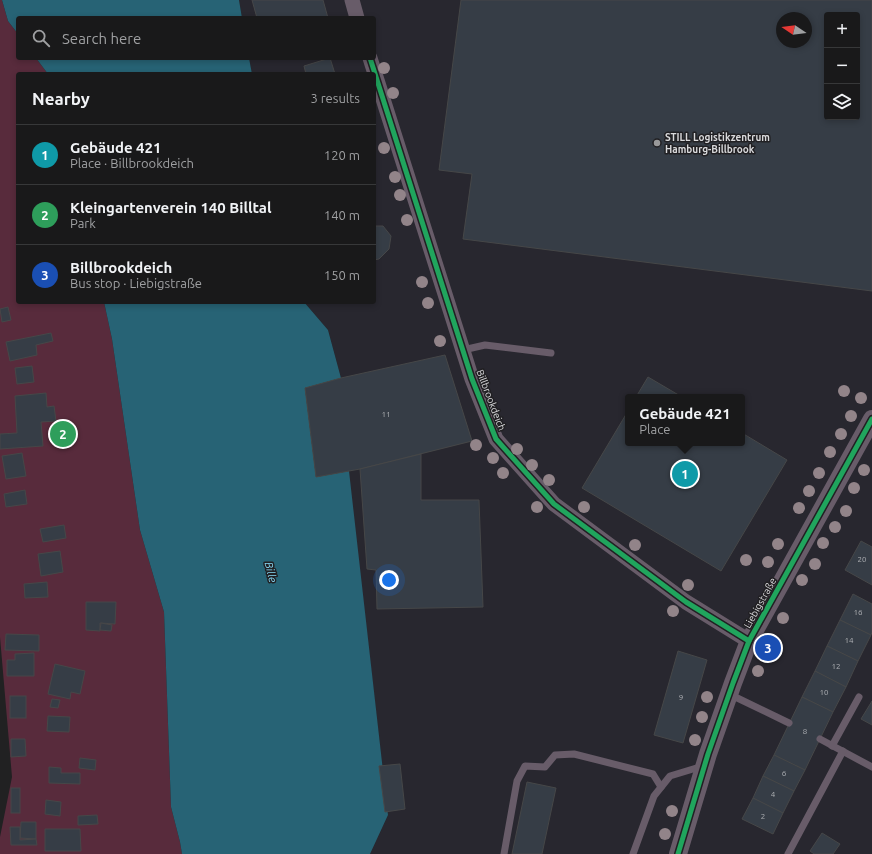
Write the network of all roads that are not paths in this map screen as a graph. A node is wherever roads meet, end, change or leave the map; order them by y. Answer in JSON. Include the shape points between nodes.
{"nodes":[{"id":1,"x":352,"y":0,"type":"edge"},
{"id":2,"x":356,"y":16,"type":"edge"},
{"id":3,"x":371,"y":60,"type":"edge"},
{"id":4,"x":374,"y":72,"type":"edge"},
{"id":5,"x":376,"y":77,"type":"edge"},
{"id":6,"x":463,"y":350,"type":"junction"},
{"id":7,"x":551,"y":353,"type":"dead end"},
{"id":8,"x":872,"y":419,"type":"edge"},
{"id":9,"x":749,"y":641,"type":"junction"},
{"id":10,"x":729,"y":694,"type":"junction"},
{"id":11,"x":859,"y":697,"type":"dead end"},
{"id":12,"x":789,"y":723,"type":"dead end"},
{"id":13,"x":820,"y":739,"type":"dead end"},
{"id":14,"x":832,"y":746,"type":"junction"},
{"id":15,"x":843,"y":751,"type":"junction"},
{"id":16,"x":705,"y":765,"type":"junction"},
{"id":17,"x":872,"y":767,"type":"edge"},
{"id":18,"x":661,"y":787,"type":"junction"},
{"id":19,"x":504,"y":854,"type":"edge"},
{"id":20,"x":633,"y":854,"type":"edge"},
{"id":21,"x":678,"y":854,"type":"edge"},
{"id":22,"x":788,"y":854,"type":"edge"}],
"edges":[{"from":1,"to":2,"type":"street"},
{"from":3,"to":4,"type":"street","name":"Billbrookdeich"},
{"from":5,"to":6,"type":"street","name":"Billbrookdeich"},
{"from":6,"to":7,"type":"lane","via":[[485,345]]},
{"from":6,"to":9,"type":"street","name":"Billbrookdeich","via":[[496,439],[554,504],[686,602]]},
{"from":8,"to":9,"type":"street","name":"Liebigstraße"},
{"from":9,"to":10,"type":"street","name":"Liebigstraße"},
{"from":10,"to":12,"type":"lane"},
{"from":10,"to":16,"type":"street","name":"Liebigstraße"},
{"from":11,"to":14,"type":"lane"},
{"from":13,"to":14,"type":"lane"},
{"from":14,"to":15,"type":"lane"},
{"from":15,"to":17,"type":"lane"},
{"from":15,"to":22,"type":"lane"},
{"from":16,"to":18,"type":"lane","via":[[670,776]]},
{"from":16,"to":21,"type":"street","name":"Liebigstraße"},
{"from":18,"to":19,"type":"lane","via":[[653,774],[574,754],[555,756],[545,767],[524,766],[517,781]]},
{"from":18,"to":20,"type":"lane","via":[[654,796]]}]}
